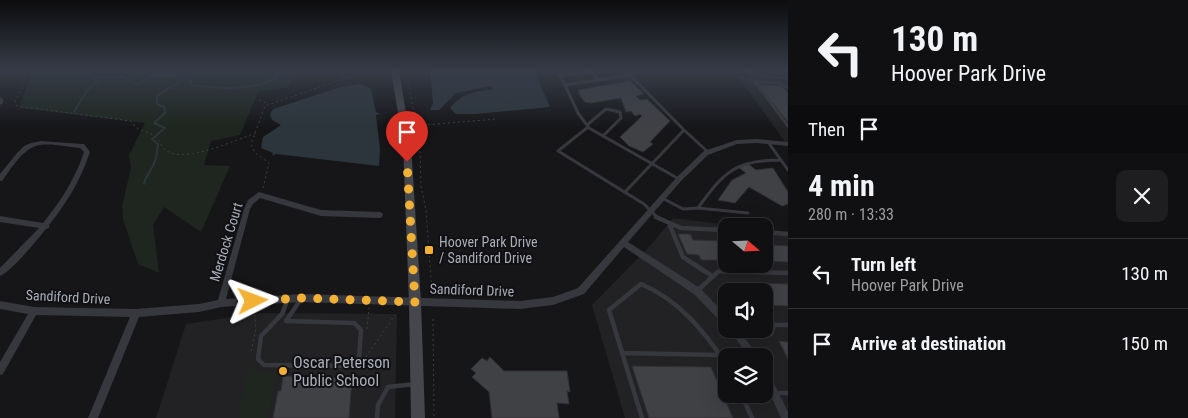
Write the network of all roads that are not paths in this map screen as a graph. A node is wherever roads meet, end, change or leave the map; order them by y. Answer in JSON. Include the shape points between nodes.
{"nodes":[{"id":1,"x":398,"y":90,"type":"edge"},
{"id":2,"x":567,"y":90,"type":"edge"},
{"id":3,"x":644,"y":90,"type":"edge"},
{"id":4,"x":761,"y":90,"type":"edge"},
{"id":5,"x":787,"y":125,"type":"edge"},
{"id":6,"x":587,"y":126,"type":"junction"},
{"id":7,"x":684,"y":130,"type":"junction"},
{"id":8,"x":603,"y":136,"type":"junction"},
{"id":9,"x":768,"y":142,"type":"junction"},
{"id":10,"x":788,"y":144,"type":"edge"},
{"id":11,"x":708,"y":152,"type":"junction"},
{"id":12,"x":781,"y":160,"type":"junction"},
{"id":13,"x":652,"y":165,"type":"junction"},
{"id":14,"x":788,"y":170,"type":"edge"},
{"id":15,"x":0,"y":179,"type":"edge"},
{"id":16,"x":679,"y":179,"type":"junction"},
{"id":17,"x":625,"y":192,"type":"junction"},
{"id":18,"x":662,"y":198,"type":"junction"},
{"id":19,"x":698,"y":208,"type":"junction"},
{"id":20,"x":650,"y":213,"type":"junction"},
{"id":21,"x":748,"y":213,"type":"dead end"},
{"id":22,"x":380,"y":215,"type":"dead end"},
{"id":23,"x":0,"y":219,"type":"edge"},
{"id":24,"x":46,"y":226,"type":"junction"},
{"id":25,"x":670,"y":226,"type":"junction"},
{"id":26,"x":718,"y":229,"type":"edge"},
{"id":27,"x":773,"y":233,"type":"edge"},
{"id":28,"x":788,"y":234,"type":"edge"},
{"id":29,"x":623,"y":242,"type":"junction"},
{"id":30,"x":0,"y":273,"type":"edge"},
{"id":31,"x":788,"y":273,"type":"edge"},
{"id":32,"x":712,"y":276,"type":"junction"},
{"id":33,"x":696,"y":291,"type":"junction"},
{"id":34,"x":301,"y":298,"type":"junction"},
{"id":35,"x":288,"y":299,"type":"junction"},
{"id":36,"x":415,"y":302,"type":"junction"},
{"id":37,"x":221,"y":303,"type":"junction"},
{"id":38,"x":0,"y":305,"type":"edge"},
{"id":39,"x":34,"y":311,"type":"junction"},
{"id":40,"x":718,"y":312,"type":"edge"},
{"id":41,"x":136,"y":313,"type":"junction"},
{"id":42,"x":774,"y":325,"type":"joint"},
{"id":43,"x":788,"y":326,"type":"edge"},
{"id":44,"x":773,"y":328,"type":"edge"},
{"id":45,"x":622,"y":353,"type":"junction"},
{"id":46,"x":718,"y":353,"type":"edge"},
{"id":47,"x":718,"y":355,"type":"edge"},
{"id":48,"x":0,"y":371,"type":"edge"},
{"id":49,"x":417,"y":384,"type":"junction"},
{"id":50,"x":774,"y":393,"type":"joint"},
{"id":51,"x":788,"y":393,"type":"edge"},
{"id":52,"x":745,"y":403,"type":"edge"},
{"id":53,"x":93,"y":418,"type":"edge"},
{"id":54,"x":377,"y":418,"type":"edge"},
{"id":55,"x":418,"y":418,"type":"edge"},
{"id":56,"x":642,"y":418,"type":"edge"},
{"id":57,"x":752,"y":418,"type":"edge"},
{"id":58,"x":786,"y":418,"type":"edge"}],
"edges":[{"from":1,"to":36,"type":"street","via":[[407,144]]},
{"from":2,"to":6,"type":"lane"},
{"from":3,"to":7,"type":"lane"},
{"from":4,"to":5,"type":"lane"},
{"from":6,"to":8,"type":"lane"},
{"from":6,"to":8,"type":"lane","via":[[605,109],[616,109],[621,118]]},
{"from":6,"to":17,"type":"lane","via":[[558,150]]},
{"from":7,"to":11,"type":"lane"},
{"from":7,"to":13,"type":"lane"},
{"from":8,"to":13,"type":"lane"},
{"from":9,"to":10,"type":"street","name":"Sandiford Drive"},
{"from":9,"to":11,"type":"street","name":"Sandiford Drive","via":[[737,142]]},
{"from":9,"to":12,"type":"lane"},
{"from":11,"to":16,"type":"street","name":"Sandiford Drive"},
{"from":12,"to":14,"type":"lane"},
{"from":12,"to":19,"type":"lane","via":[[758,159],[740,163],[719,179]]},
{"from":13,"to":16,"type":"lane"},
{"from":13,"to":17,"type":"lane"},
{"from":15,"to":24,"type":"street","via":[[23,148],[35,142],[86,148],[86,160],[78,176]]},
{"from":16,"to":18,"type":"street","name":"Sandiford Drive"},
{"from":17,"to":20,"type":"lane","via":[[644,204]]},
{"from":18,"to":19,"type":"lane","via":[[683,209]]},
{"from":18,"to":20,"type":"street","name":"Sandiford Drive"},
{"from":19,"to":21,"type":"lane"},
{"from":20,"to":25,"type":"lane"},
{"from":20,"to":29,"type":"street","name":"Sandiford Drive"},
{"from":22,"to":37,"type":"street","name":"Merdock Court","via":[[321,213],[259,195],[247,209]]},
{"from":23,"to":24,"type":"street"},
{"from":24,"to":30,"type":"street"},
{"from":25,"to":26,"type":"lane"},
{"from":25,"to":32,"type":"lane","via":[[683,257]]},
{"from":27,"to":28,"type":"lane"},
{"from":29,"to":33,"type":"street"},
{"from":29,"to":36,"type":"street","name":"Sandiford Drive","via":[[581,291],[553,302],[520,305]]},
{"from":31,"to":32,"type":"lane","via":[[730,270],[719,271]]},
{"from":32,"to":33,"type":"lane"},
{"from":33,"to":40,"type":"street"},
{"from":34,"to":35,"type":"street","name":"Sandiford Drive"},
{"from":34,"to":35,"type":"lane","via":[[286,322],[354,323],[361,330],[359,358],[352,366],[264,365],[258,359],[261,336],[282,314]]},
{"from":34,"to":36,"type":"street","name":"Sandiford Drive"},
{"from":35,"to":37,"type":"street","name":"Sandiford Drive"},
{"from":36,"to":49,"type":"street"},
{"from":37,"to":41,"type":"street","name":"Sandiford Drive"},
{"from":38,"to":39,"type":"street","name":"Sandiford Drive"},
{"from":39,"to":41,"type":"street","name":"Sandiford Drive"},
{"from":39,"to":48,"type":"street"},
{"from":41,"to":53,"type":"street"},
{"from":42,"to":43,"type":"lane"},
{"from":42,"to":44,"type":"lane"},
{"from":45,"to":46,"type":"lane","via":[[609,310],[642,284],[653,288],[690,318]]},
{"from":45,"to":47,"type":"lane"},
{"from":45,"to":56,"type":"lane"},
{"from":49,"to":54,"type":"lane","via":[[388,387],[378,405]]},
{"from":49,"to":55,"type":"street"},
{"from":50,"to":51,"type":"lane"},
{"from":50,"to":58,"type":"street"},
{"from":52,"to":57,"type":"lane"}]}
